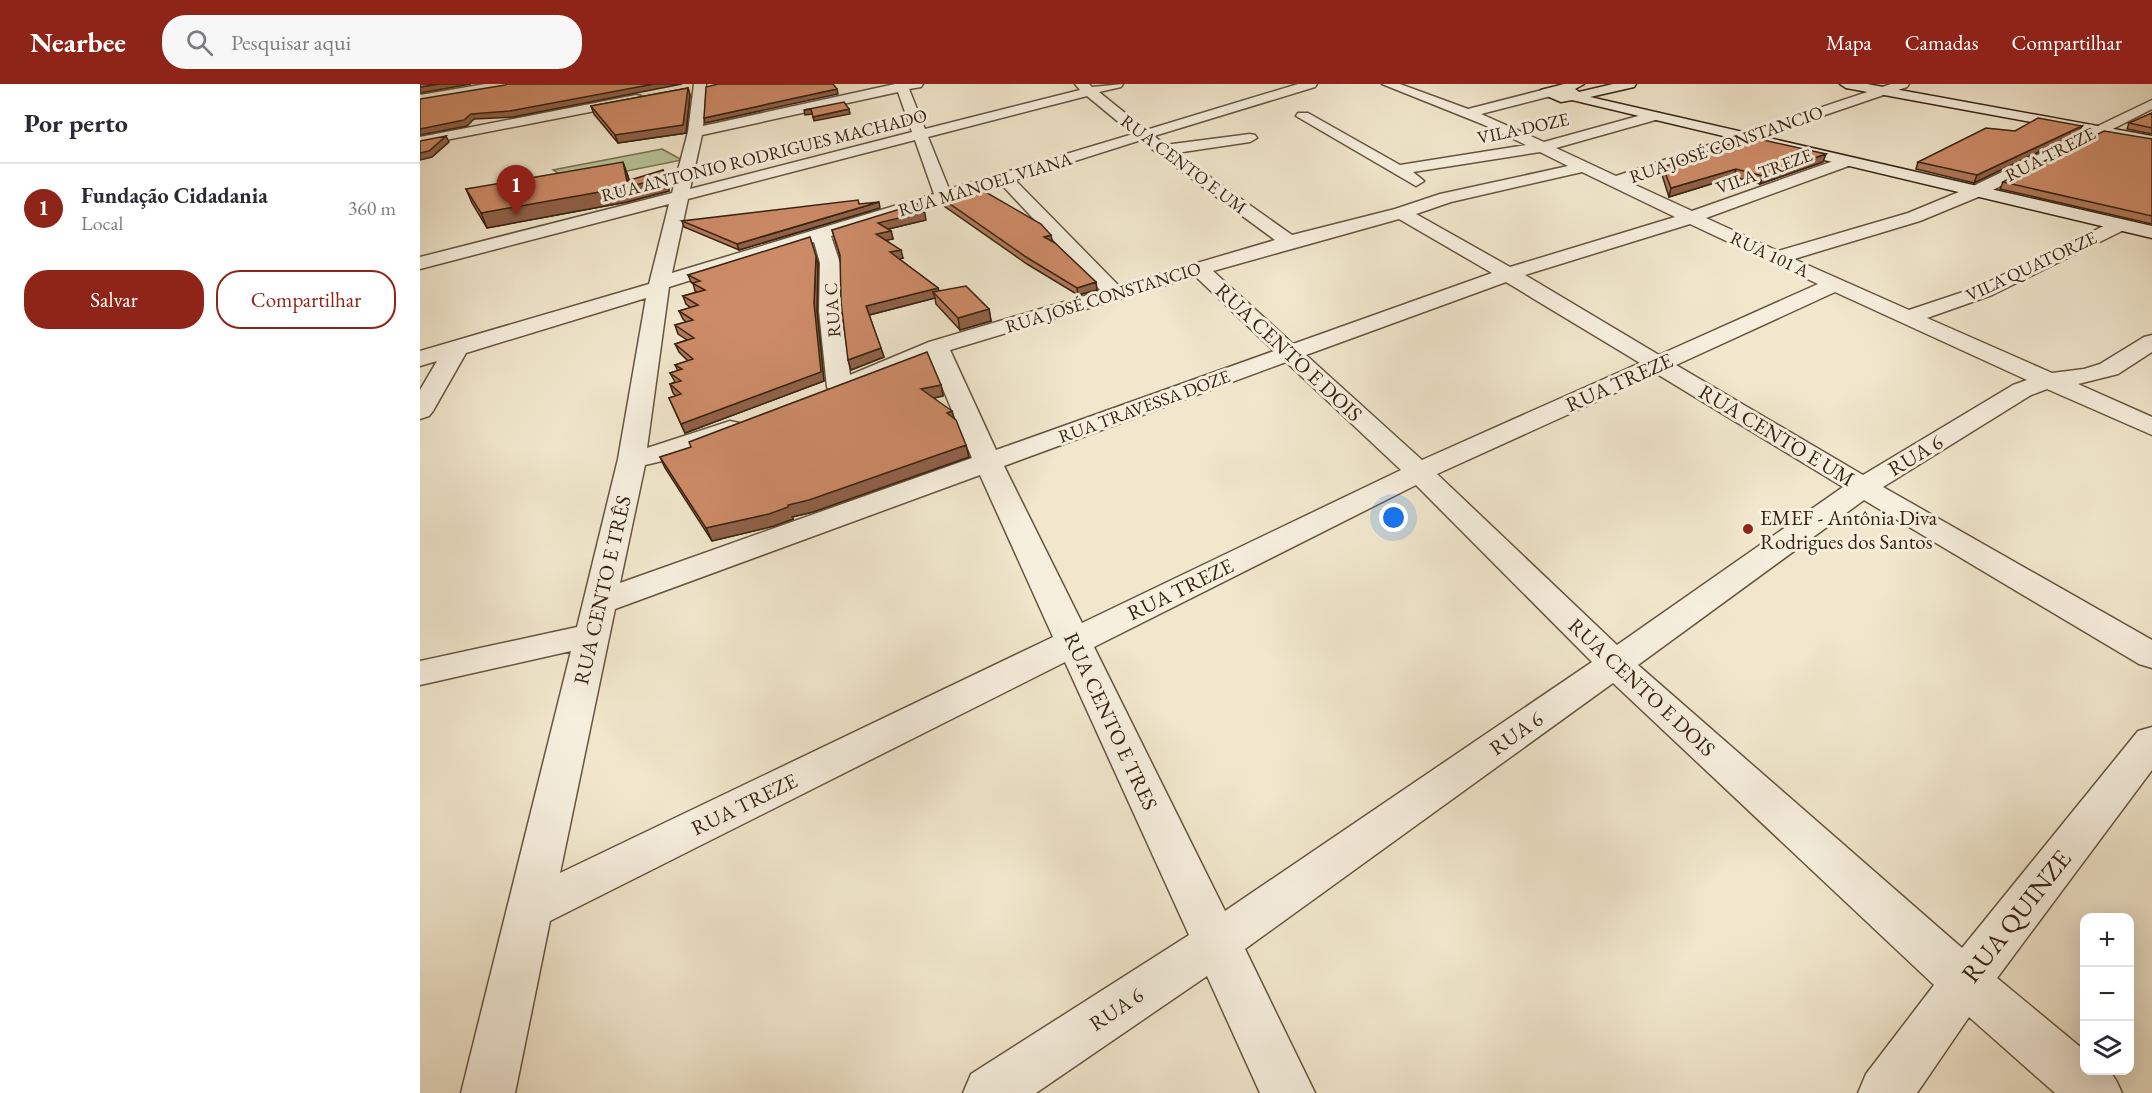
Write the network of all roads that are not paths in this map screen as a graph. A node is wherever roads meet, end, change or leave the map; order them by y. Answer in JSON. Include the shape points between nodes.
{"nodes":[{"id":1,"x":507,"y":84,"type":"edge"},
{"id":2,"x":515,"y":84,"type":"edge"},
{"id":3,"x":917,"y":84,"type":"edge"},
{"id":4,"x":1117,"y":84,"type":"edge"},
{"id":5,"x":1311,"y":84,"type":"edge"},
{"id":6,"x":1388,"y":84,"type":"edge"},
{"id":7,"x":1518,"y":84,"type":"edge"},
{"id":8,"x":1630,"y":84,"type":"edge"},
{"id":9,"x":1846,"y":84,"type":"edge"},
{"id":10,"x":1903,"y":84,"type":"edge"},
{"id":11,"x":701,"y":86,"type":"edge"},
{"id":12,"x":901,"y":86,"type":"edge"},
{"id":13,"x":1428,"y":86,"type":"dead end"},
{"id":14,"x":1085,"y":88,"type":"edge"},
{"id":15,"x":1407,"y":91,"type":"junction"},
{"id":16,"x":1883,"y":91,"type":"junction"},
{"id":17,"x":1564,"y":93,"type":"edge"},
{"id":18,"x":653,"y":96,"type":"edge"},
{"id":19,"x":420,"y":99,"type":"edge"},
{"id":20,"x":499,"y":100,"type":"edge"},
{"id":21,"x":2152,"y":104,"type":"edge"},
{"id":22,"x":1465,"y":114,"type":"junction"},
{"id":23,"x":482,"y":116,"type":"edge"},
{"id":24,"x":1303,"y":116,"type":"dead end"},
{"id":25,"x":1654,"y":116,"type":"junction"},
{"id":26,"x":1487,"y":121,"type":"junction"},
{"id":27,"x":2097,"y":130,"type":"junction"},
{"id":28,"x":466,"y":132,"type":"junction"},
{"id":29,"x":695,"y":132,"type":"junction"},
{"id":30,"x":1144,"y":135,"type":"junction"},
{"id":31,"x":919,"y":136,"type":"junction"},
{"id":32,"x":1745,"y":137,"type":"junction"},
{"id":33,"x":1250,"y":138,"type":"dead end"},
{"id":34,"x":2152,"y":140,"type":"edge"},
{"id":35,"x":420,"y":141,"type":"edge"},
{"id":36,"x":1543,"y":147,"type":"junction"},
{"id":37,"x":1162,"y":150,"type":"junction"},
{"id":38,"x":1848,"y":161,"type":"junction"},
{"id":39,"x":1583,"y":166,"type":"junction"},
{"id":40,"x":1398,"y":170,"type":"junction"},
{"id":41,"x":1004,"y":178,"type":"junction"},
{"id":42,"x":1617,"y":181,"type":"junction"},
{"id":43,"x":1977,"y":191,"type":"junction"},
{"id":44,"x":943,"y":196,"type":"junction"},
{"id":45,"x":679,"y":198,"type":"junction"},
{"id":46,"x":1446,"y":198,"type":"junction"},
{"id":47,"x":1401,"y":213,"type":"junction"},
{"id":48,"x":1693,"y":218,"type":"junction"},
{"id":49,"x":2120,"y":225,"type":"junction"},
{"id":50,"x":2152,"y":232,"type":"edge"},
{"id":51,"x":821,"y":234,"type":"junction"},
{"id":52,"x":1290,"y":242,"type":"junction"},
{"id":53,"x":1776,"y":258,"type":"junction"},
{"id":54,"x":420,"y":263,"type":"edge"},
{"id":55,"x":1199,"y":268,"type":"junction"},
{"id":56,"x":1508,"y":274,"type":"junction"},
{"id":57,"x":659,"y":285,"type":"junction"},
{"id":58,"x":1836,"y":285,"type":"junction"},
{"id":59,"x":1115,"y":294,"type":"junction"},
{"id":60,"x":1908,"y":317,"type":"junction"},
{"id":61,"x":2152,"y":342,"type":"edge"},
{"id":62,"x":937,"y":347,"type":"junction"},
{"id":63,"x":456,"y":349,"type":"junction"},
{"id":64,"x":1290,"y":353,"type":"junction"},
{"id":65,"x":420,"y":360,"type":"edge"},
{"id":66,"x":1659,"y":364,"type":"junction"},
{"id":67,"x":2046,"y":381,"type":"junction"},
{"id":68,"x":829,"y":391,"type":"joint"},
{"id":69,"x":420,"y":411,"type":"edge"},
{"id":70,"x":751,"y":421,"type":"edge"},
{"id":71,"x":2152,"y":427,"type":"edge"},
{"id":72,"x":632,"y":459,"type":"junction"},
{"id":73,"x":989,"y":463,"type":"junction"},
{"id":74,"x":1419,"y":472,"type":"junction"},
{"id":75,"x":1863,"y":487,"type":"junction"},
{"id":76,"x":595,"y":619,"type":"junction"},
{"id":77,"x":1074,"y":642,"type":"junction"},
{"id":78,"x":2152,"y":656,"type":"edge"},
{"id":79,"x":1615,"y":664,"type":"junction"},
{"id":80,"x":420,"y":673,"type":"edge"},
{"id":81,"x":2152,"y":741,"type":"edge"},
{"id":82,"x":531,"y":909,"type":"junction"},
{"id":83,"x":1216,"y":943,"type":"junction"},
{"id":84,"x":1965,"y":981,"type":"junction"},
{"id":85,"x":488,"y":1093,"type":"edge"},
{"id":86,"x":990,"y":1093,"type":"edge"},
{"id":87,"x":1288,"y":1093,"type":"edge"},
{"id":88,"x":1885,"y":1093,"type":"edge"},
{"id":89,"x":2095,"y":1093,"type":"edge"}],
"edges":[{"from":1,"to":19,"type":"street"},
{"from":2,"to":20,"type":"street"},
{"from":3,"to":12,"type":"street"},
{"from":4,"to":14,"type":"street","name":"RUA ANTONIO RODRIGUES MACHADO"},
{"from":5,"to":30,"type":"street","name":"RUA MANOEL VIANA"},
{"from":6,"to":15,"type":"street","name":"RUA 101 A"},
{"from":7,"to":17,"type":"street"},
{"from":8,"to":17,"type":"street"},
{"from":9,"to":16,"type":"street"},
{"from":10,"to":16,"type":"street","name":"RUA JOSÉ CONSTANCIO"},
{"from":11,"to":29,"type":"street","name":"RUA CENTO E TRÊS"},
{"from":12,"to":29,"type":"street"},
{"from":12,"to":31,"type":"street"},
{"from":13,"to":15,"type":"street"},
{"from":14,"to":30,"type":"street","name":"RUA CENTO E UM"},
{"from":14,"to":31,"type":"street","name":"RUA ANTONIO RODRIGUES MACHADO"},
{"from":15,"to":22,"type":"street","name":"RUA 101 A"},
{"from":16,"to":27,"type":"street"},
{"from":16,"to":32,"type":"street","name":"RUA JOSÉ CONSTANCIO"},
{"from":17,"to":22,"type":"street","name":"VILA DOZE"},
{"from":17,"to":25,"type":"street"},
{"from":17,"to":26,"type":"street","name":"VILA DOZE"},
{"from":18,"to":28,"type":"street"},
{"from":21,"to":27,"type":"street","name":"RUA TREZE"},
{"from":22,"to":26,"type":"street","name":"RUA 101 A"},
{"from":23,"to":28,"type":"street"},
{"from":24,"to":40,"type":"street"},
{"from":25,"to":32,"type":"street"},
{"from":25,"to":36,"type":"street","name":"VILA DOZE"},
{"from":26,"to":36,"type":"street","name":"RUA 101 A"},
{"from":27,"to":34,"type":"street"},
{"from":27,"to":43,"type":"street","name":"RUA TREZE"},
{"from":28,"to":35,"type":"street"},
{"from":29,"to":45,"type":"street","name":"RUA CENTO E TRÊS"},
{"from":30,"to":37,"type":"street","name":"RUA CENTO E UM"},
{"from":30,"to":41,"type":"street","name":"RUA MANOEL VIANA"},
{"from":31,"to":44,"type":"street"},
{"from":31,"to":45,"type":"street","name":"RUA ANTONIO RODRIGUES MACHADO"},
{"from":32,"to":38,"type":"street"},
{"from":32,"to":42,"type":"street","name":"RUA JOSÉ CONSTANCIO"},
{"from":33,"to":37,"type":"street"},
{"from":36,"to":39,"type":"street","name":"RUA 101 A"},
{"from":36,"to":40,"type":"street","name":"VILA DOZE"},
{"from":37,"to":52,"type":"street","name":"RUA CENTO E UM"},
{"from":38,"to":43,"type":"street"},
{"from":38,"to":48,"type":"street","name":"VILA TREZE"},
{"from":39,"to":42,"type":"street","name":"RUA 101 A"},
{"from":39,"to":46,"type":"street","name":"RUA JOSÉ CONSTANCIO"},
{"from":40,"to":46,"type":"street"},
{"from":41,"to":44,"type":"street","name":"RUA MANOEL VIANA"},
{"from":41,"to":59,"type":"street"},
{"from":42,"to":48,"type":"street","name":"RUA 101 A"},
{"from":43,"to":49,"type":"street"},
{"from":43,"to":53,"type":"street","name":"RUA TREZE","via":[[1914,217]]},
{"from":44,"to":51,"type":"street","name":"RUA MANOEL VIANA"},
{"from":45,"to":54,"type":"street","name":"RUA ANTONIO RODRIGUES MACHADO"},
{"from":45,"to":57,"type":"street","name":"RUA CENTO E TRÊS"},
{"from":46,"to":47,"type":"street","name":"RUA JOSÉ CONSTANCIO"},
{"from":47,"to":52,"type":"street","name":"RUA JOSÉ CONSTANCIO"},
{"from":47,"to":56,"type":"street","name":"RUA CENTO E UM"},
{"from":48,"to":53,"type":"street","name":"RUA 101 A"},
{"from":48,"to":56,"type":"street","name":"RUA TRAVESSA DOZE"},
{"from":49,"to":50,"type":"street"},
{"from":49,"to":60,"type":"street","name":"VILA QUATORZE","via":[[1985,291]]},
{"from":51,"to":57,"type":"street","name":"RUA MANOEL VIANA"},
{"from":51,"to":68,"type":"street","name":"RUA C","via":[[830,263]]},
{"from":52,"to":55,"type":"street","name":"RUA JOSÉ CONSTANCIO"},
{"from":53,"to":58,"type":"street","name":"RUA 101 A"},
{"from":55,"to":59,"type":"street","name":"RUA JOSÉ CONSTANCIO"},
{"from":55,"to":64,"type":"street","name":"RUA CENTO E DOIS"},
{"from":56,"to":64,"type":"street","name":"RUA TRAVESSA DOZE"},
{"from":56,"to":66,"type":"street","name":"RUA CENTO E UM"},
{"from":57,"to":63,"type":"street","name":"RUA MANOEL VIANA"},
{"from":57,"to":72,"type":"street","name":"RUA CENTO E TRÊS"},
{"from":58,"to":60,"type":"street","name":"RUA 101 A"},
{"from":58,"to":66,"type":"street","name":"RUA TREZE"},
{"from":59,"to":62,"type":"street","name":"RUA JOSÉ CONSTANCIO"},
{"from":60,"to":67,"type":"street","name":"RUA 101 A"},
{"from":61,"to":67,"type":"street","name":"RUA 6","via":[[2109,369]]},
{"from":62,"to":68,"type":"street","name":"RUA JOSÉ CONSTANCIO"},
{"from":62,"to":73,"type":"street","name":"RUA CENTO E TRES"},
{"from":63,"to":65,"type":"street","name":"RUA MANOEL VIANA"},
{"from":63,"to":69,"type":"street"},
{"from":64,"to":73,"type":"street","name":"RUA TRAVESSA DOZE"},
{"from":64,"to":74,"type":"street","name":"RUA CENTO E DOIS"},
{"from":66,"to":74,"type":"street","name":"RUA TREZE"},
{"from":66,"to":75,"type":"street","name":"RUA CENTO E UM"},
{"from":67,"to":71,"type":"street","name":"RUA 101 A"},
{"from":67,"to":75,"type":"street","name":"RUA 6","via":[[2022,390]]},
{"from":70,"to":72,"type":"street","via":[[661,453]]},
{"from":72,"to":76,"type":"street","name":"RUA CENTO E TRÊS"},
{"from":73,"to":76,"type":"street","name":"RUA TRAVESSA DOZE"},
{"from":73,"to":77,"type":"street","name":"RUA CENTO E TRES"},
{"from":74,"to":77,"type":"street","name":"RUA TREZE"},
{"from":74,"to":79,"type":"street","name":"RUA CENTO E DOIS"},
{"from":75,"to":78,"type":"street","name":"RUA CENTO E UM"},
{"from":75,"to":79,"type":"street","name":"RUA 6"},
{"from":76,"to":80,"type":"street","name":"RUA TRAVESSA DOZE"},
{"from":76,"to":82,"type":"street","name":"RUA CENTO E TRÊS"},
{"from":77,"to":82,"type":"street","name":"RUA TREZE"},
{"from":77,"to":83,"type":"street","name":"RUA CENTO E TRES"},
{"from":79,"to":83,"type":"street","name":"RUA 6"},
{"from":79,"to":84,"type":"street","name":"RUA CENTO E DOIS"},
{"from":81,"to":84,"type":"street","name":"RUA QUINZE"},
{"from":82,"to":85,"type":"street","name":"RUA CENTO E TRÊS"},
{"from":83,"to":86,"type":"street","name":"RUA 6"},
{"from":83,"to":87,"type":"street","name":"RUA CENTO E TRES"},
{"from":84,"to":88,"type":"street","name":"RUA QUINZE"},
{"from":84,"to":89,"type":"street","name":"RUA CENTO E DOIS"}]}
